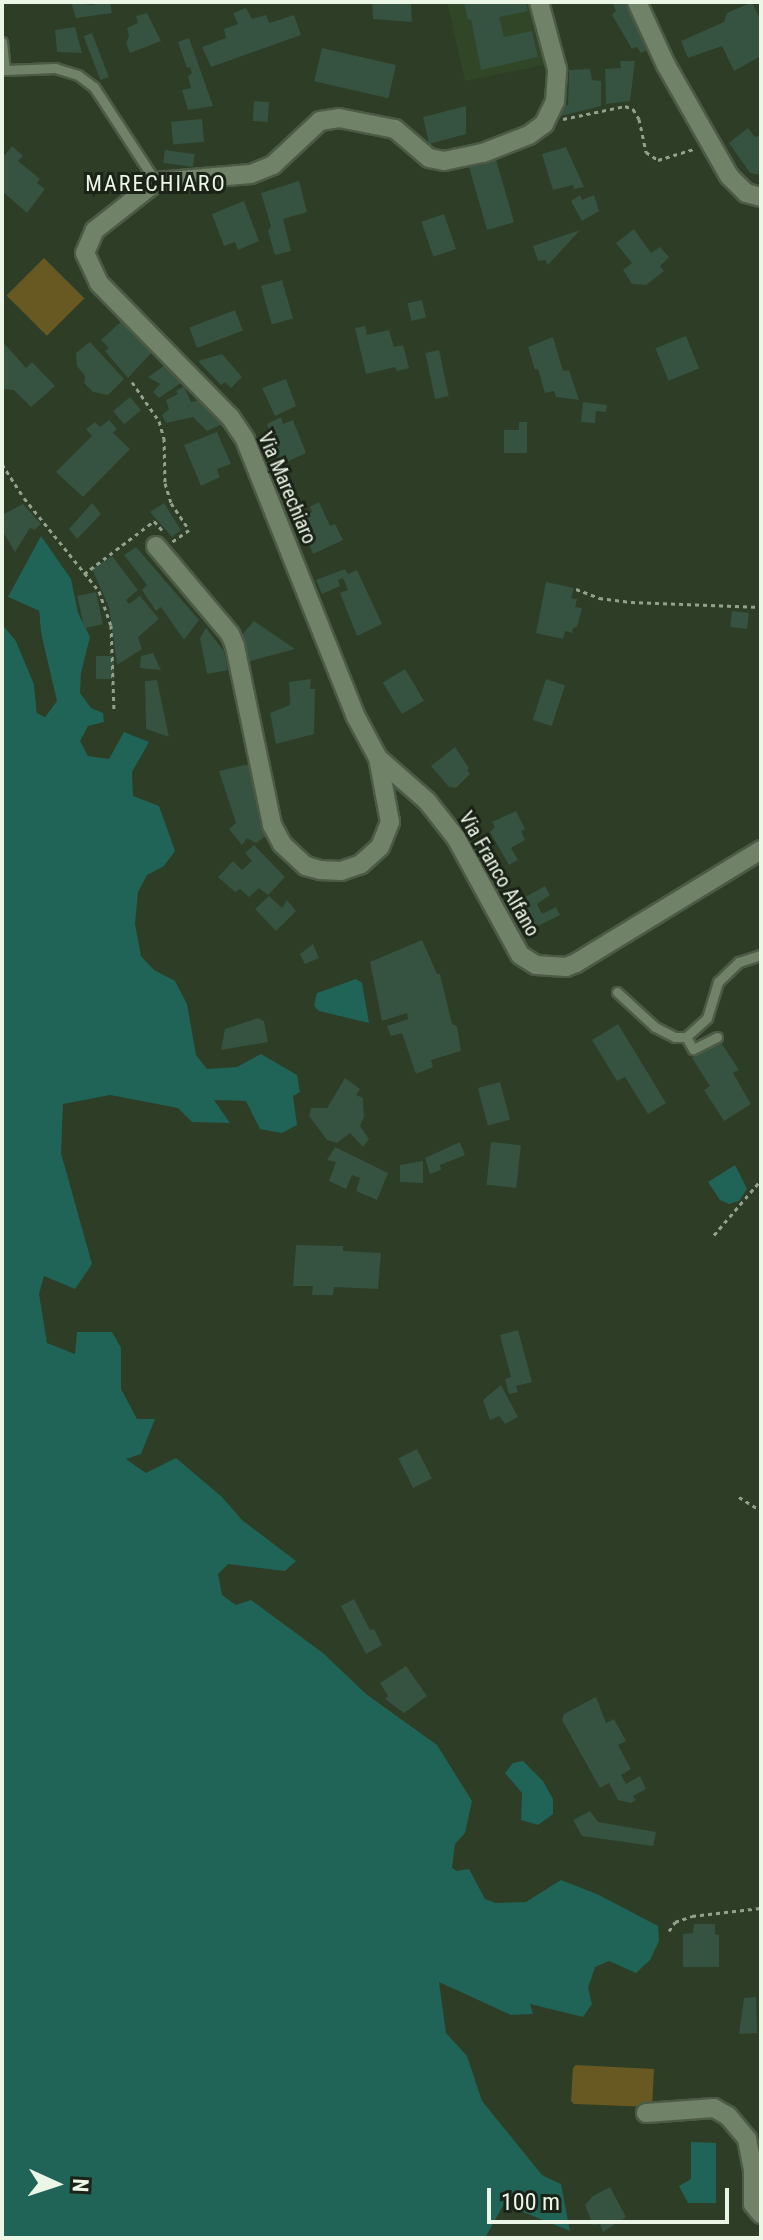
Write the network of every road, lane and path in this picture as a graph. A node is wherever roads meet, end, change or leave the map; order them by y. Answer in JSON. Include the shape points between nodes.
{"nodes":[{"id":1,"x":539,"y":2,"type":"edge"},
{"id":2,"x":637,"y":2,"type":"edge"},
{"id":3,"x":2,"y":42,"type":"edge"},
{"id":4,"x":544,"y":124,"type":"junction"},
{"id":5,"x":709,"y":142,"type":"junction"},
{"id":6,"x":156,"y":182,"type":"junction"},
{"id":7,"x":761,"y":197,"type":"edge"},
{"id":8,"x":132,"y":382,"type":"dead end"},
{"id":9,"x":2,"y":464,"type":"edge"},
{"id":10,"x":156,"y":546,"type":"dead end"},
{"id":11,"x":84,"y":574,"type":"junction"},
{"id":12,"x":576,"y":589,"type":"dead end"},
{"id":13,"x":761,"y":607,"type":"edge"},
{"id":14,"x":114,"y":709,"type":"dead end"},
{"id":15,"x":378,"y":758,"type":"junction"},
{"id":16,"x":761,"y":850,"type":"edge"},
{"id":17,"x":761,"y":955,"type":"edge"},
{"id":18,"x":617,"y":992,"type":"dead end"},
{"id":19,"x":686,"y":1037,"type":"junction"},
{"id":20,"x":717,"y":1037,"type":"dead end"},
{"id":21,"x":761,"y":1180,"type":"edge"},
{"id":22,"x":714,"y":1235,"type":"dead end"},
{"id":23,"x":739,"y":1497,"type":"dead end"},
{"id":24,"x":761,"y":1511,"type":"edge"},
{"id":25,"x":761,"y":1908,"type":"edge"},
{"id":26,"x":671,"y":1915,"type":"dead end"},
{"id":27,"x":675,"y":1922,"type":"junction"},
{"id":28,"x":669,"y":1931,"type":"dead end"},
{"id":29,"x":646,"y":2113,"type":"dead end"},
{"id":30,"x":761,"y":2214,"type":"edge"}],
"edges":[{"from":1,"to":4,"type":"street","via":[[557,69],[555,101]]},
{"from":2,"to":5,"type":"street"},
{"from":3,"to":6,"type":"lane","via":[[5,70],[55,68],[94,87]]},
{"from":4,"to":5,"type":"path","via":[[625,106],[639,119],[646,152],[658,160]]},
{"from":4,"to":6,"type":"street","via":[[483,153],[444,161],[429,158],[395,129],[339,118],[320,121],[273,165],[251,174]]},
{"from":5,"to":7,"type":"street","via":[[729,176],[746,193]]},
{"from":6,"to":15,"type":"street","name":"Via Marechiaro","via":[[95,230],[85,253],[99,283],[230,417],[245,439],[356,717]]},
{"from":8,"to":11,"type":"path","via":[[159,421],[165,483],[189,530],[172,542],[154,521]]},
{"from":9,"to":11,"type":"path"},
{"from":10,"to":15,"type":"street","name":"Via Marechiaro","via":[[230,634],[272,825],[282,844],[306,866],[341,871],[361,864],[380,847],[390,822]]},
{"from":11,"to":14,"type":"path","via":[[99,591],[111,625]]},
{"from":12,"to":13,"type":"path","via":[[631,602]]},
{"from":15,"to":16,"type":"street","name":"Via Franco Alfano","via":[[427,801],[456,838],[520,955],[544,967],[576,963]]},
{"from":17,"to":19,"type":"lane","via":[[739,962],[718,982],[707,1018]]},
{"from":18,"to":19,"type":"lane","via":[[655,1027]]},
{"from":19,"to":20,"type":"lane","via":[[693,1049]]},
{"from":21,"to":22,"type":"path"},
{"from":23,"to":24,"type":"path"},
{"from":25,"to":27,"type":"path"},
{"from":26,"to":27,"type":"path"},
{"from":27,"to":28,"type":"path"},
{"from":29,"to":30,"type":"street","via":[[714,2108],[728,2116],[747,2139],[753,2204]]}]}
